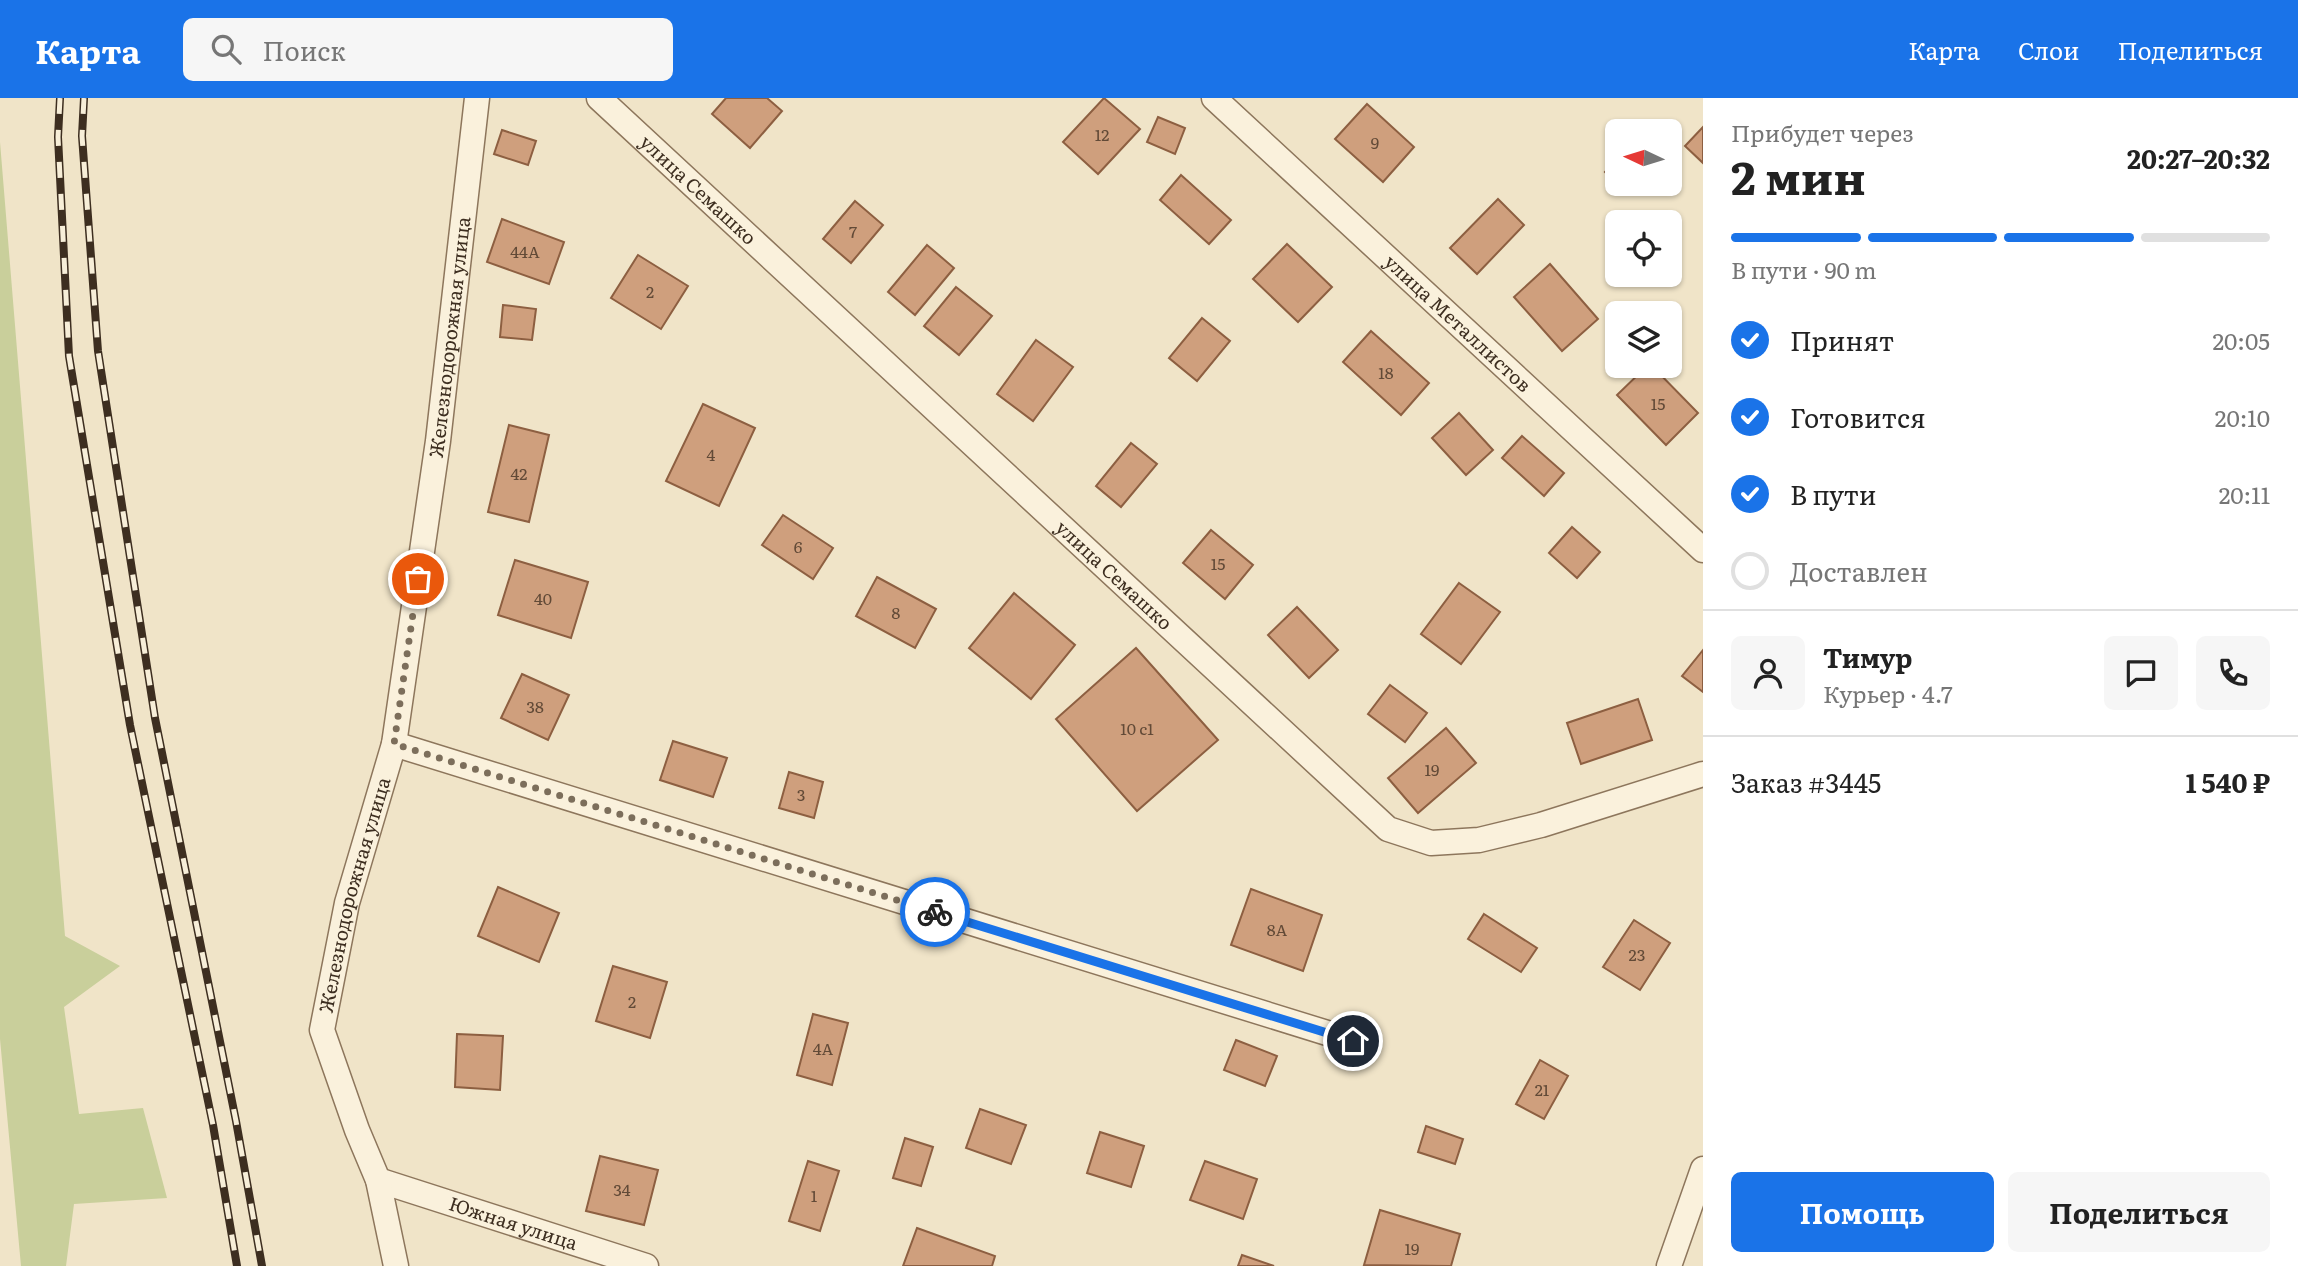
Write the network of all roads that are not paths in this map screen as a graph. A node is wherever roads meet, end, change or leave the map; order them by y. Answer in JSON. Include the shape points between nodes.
{"nodes":[{"id":1,"x":477,"y":98,"type":"edge"},
{"id":2,"x":599,"y":98,"type":"edge"},
{"id":3,"x":1214,"y":98,"type":"edge"},
{"id":4,"x":1703,"y":550,"type":"edge"},
{"id":5,"x":394,"y":744,"type":"junction"},
{"id":6,"x":1703,"y":775,"type":"edge"},
{"id":7,"x":1353,"y":1041,"type":"dead end"},
{"id":8,"x":1703,"y":1169,"type":"edge"},
{"id":9,"x":378,"y":1180,"type":"junction"},
{"id":10,"x":397,"y":1266,"type":"edge"},
{"id":11,"x":646,"y":1266,"type":"edge"},
{"id":12,"x":1670,"y":1266,"type":"edge"}],
"edges":[{"from":1,"to":5,"type":"street","name":"Железнодорожная улица","via":[[438,441]]},
{"from":2,"to":6,"type":"street","name":"улица Семашко","via":[[1388,829],[1431,843],[1479,839],[1541,825]]},
{"from":3,"to":4,"type":"street","name":"улица Металлистов"},
{"from":5,"to":7,"type":"street"},
{"from":5,"to":9,"type":"street","name":"Железнодорожная улица","via":[[347,903],[322,1030]]},
{"from":8,"to":12,"type":"street"},
{"from":9,"to":10,"type":"street","name":"Железнодорожная улица"},
{"from":9,"to":11,"type":"street","name":"Южная улица"}]}
